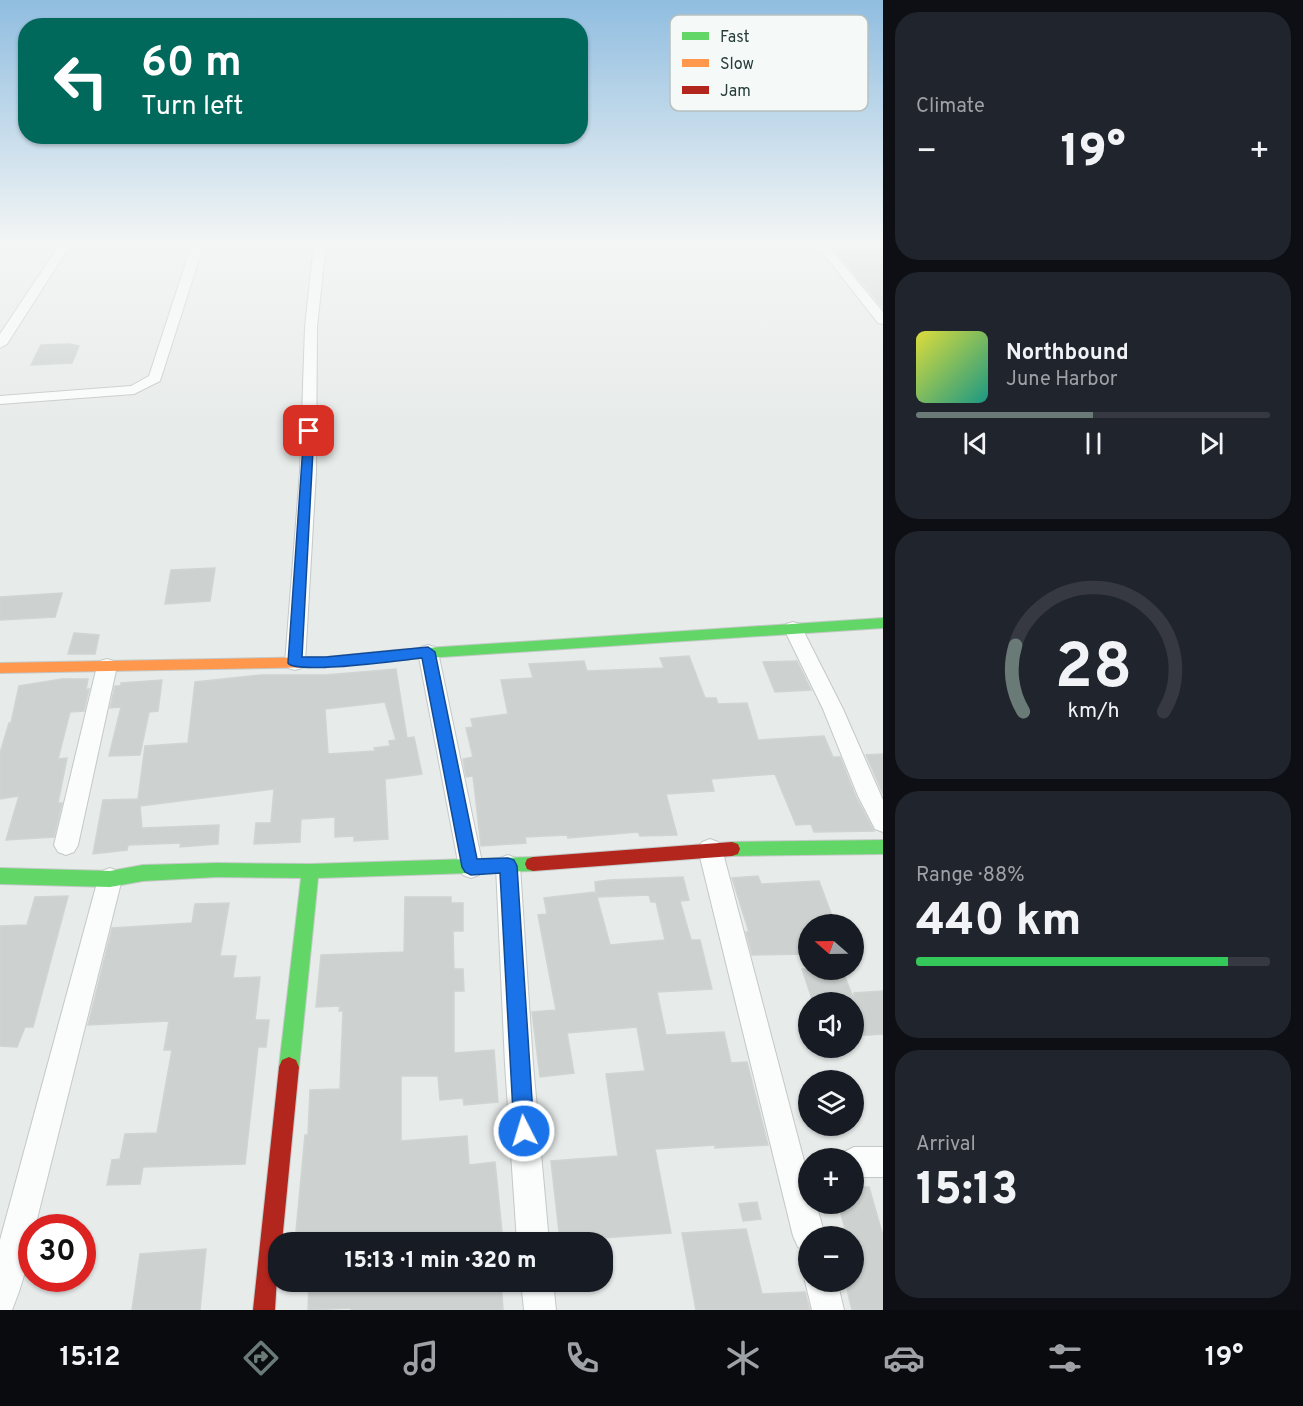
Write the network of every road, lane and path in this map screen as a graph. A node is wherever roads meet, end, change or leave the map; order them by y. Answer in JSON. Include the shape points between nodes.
{"nodes":[{"id":1,"x":25,"y":305,"type":"edge"},
{"id":2,"x":178,"y":305,"type":"edge"},
{"id":3,"x":313,"y":305,"type":"edge"},
{"id":4,"x":871,"y":305,"type":"edge"},
{"id":5,"x":883,"y":320,"type":"edge"},
{"id":6,"x":0,"y":344,"type":"edge"},
{"id":7,"x":0,"y":400,"type":"edge"},
{"id":8,"x":883,"y":623,"type":"edge"},
{"id":9,"x":793,"y":629,"type":"junction"},
{"id":10,"x":428,"y":652,"type":"junction"},
{"id":11,"x":295,"y":663,"type":"junction"},
{"id":12,"x":107,"y":666,"type":"junction"},
{"id":13,"x":0,"y":668,"type":"edge"},
{"id":14,"x":883,"y":822,"type":"edge"},
{"id":15,"x":66,"y":844,"type":"dead end"},
{"id":16,"x":883,"y":847,"type":"edge"},
{"id":17,"x":710,"y":849,"type":"junction"},
{"id":18,"x":508,"y":866,"type":"junction"},
{"id":19,"x":471,"y":867,"type":"junction"},
{"id":20,"x":310,"y":871,"type":"junction"},
{"id":21,"x":0,"y":876,"type":"edge"},
{"id":22,"x":110,"y":879,"type":"junction"},
{"id":23,"x":798,"y":1155,"type":"edge"},
{"id":24,"x":864,"y":1162,"type":"edge"},
{"id":25,"x":883,"y":1162,"type":"edge"},
{"id":26,"x":532,"y":1232,"type":"edge"},
{"id":27,"x":538,"y":1292,"type":"edge"},
{"id":28,"x":824,"y":1292,"type":"edge"},
{"id":29,"x":0,"y":1300,"type":"edge"},
{"id":30,"x":264,"y":1310,"type":"edge"},
{"id":31,"x":540,"y":1310,"type":"edge"},
{"id":32,"x":828,"y":1310,"type":"edge"}],
"edges":[{"from":1,"to":6,"type":"street"},
{"from":2,"to":7,"type":"street","via":[[155,378],[134,390]]},
{"from":3,"to":11,"type":"street","via":[[308,472]]},
{"from":4,"to":5,"type":"street"},
{"from":8,"to":9,"type":"street"},
{"from":9,"to":10,"type":"street"},
{"from":9,"to":14,"type":"street"},
{"from":10,"to":11,"type":"street"},
{"from":10,"to":19,"type":"street"},
{"from":11,"to":12,"type":"street"},
{"from":12,"to":13,"type":"street"},
{"from":12,"to":15,"type":"street"},
{"from":16,"to":17,"type":"street"},
{"from":17,"to":18,"type":"street"},
{"from":17,"to":23,"type":"street"},
{"from":18,"to":19,"type":"street"},
{"from":18,"to":26,"type":"street"},
{"from":19,"to":20,"type":"street"},
{"from":20,"to":22,"type":"street","via":[[185,871]]},
{"from":20,"to":30,"type":"street"},
{"from":21,"to":22,"type":"street"},
{"from":22,"to":29,"type":"street"},
{"from":24,"to":25,"type":"street"},
{"from":27,"to":31,"type":"street"},
{"from":28,"to":32,"type":"street"}]}
